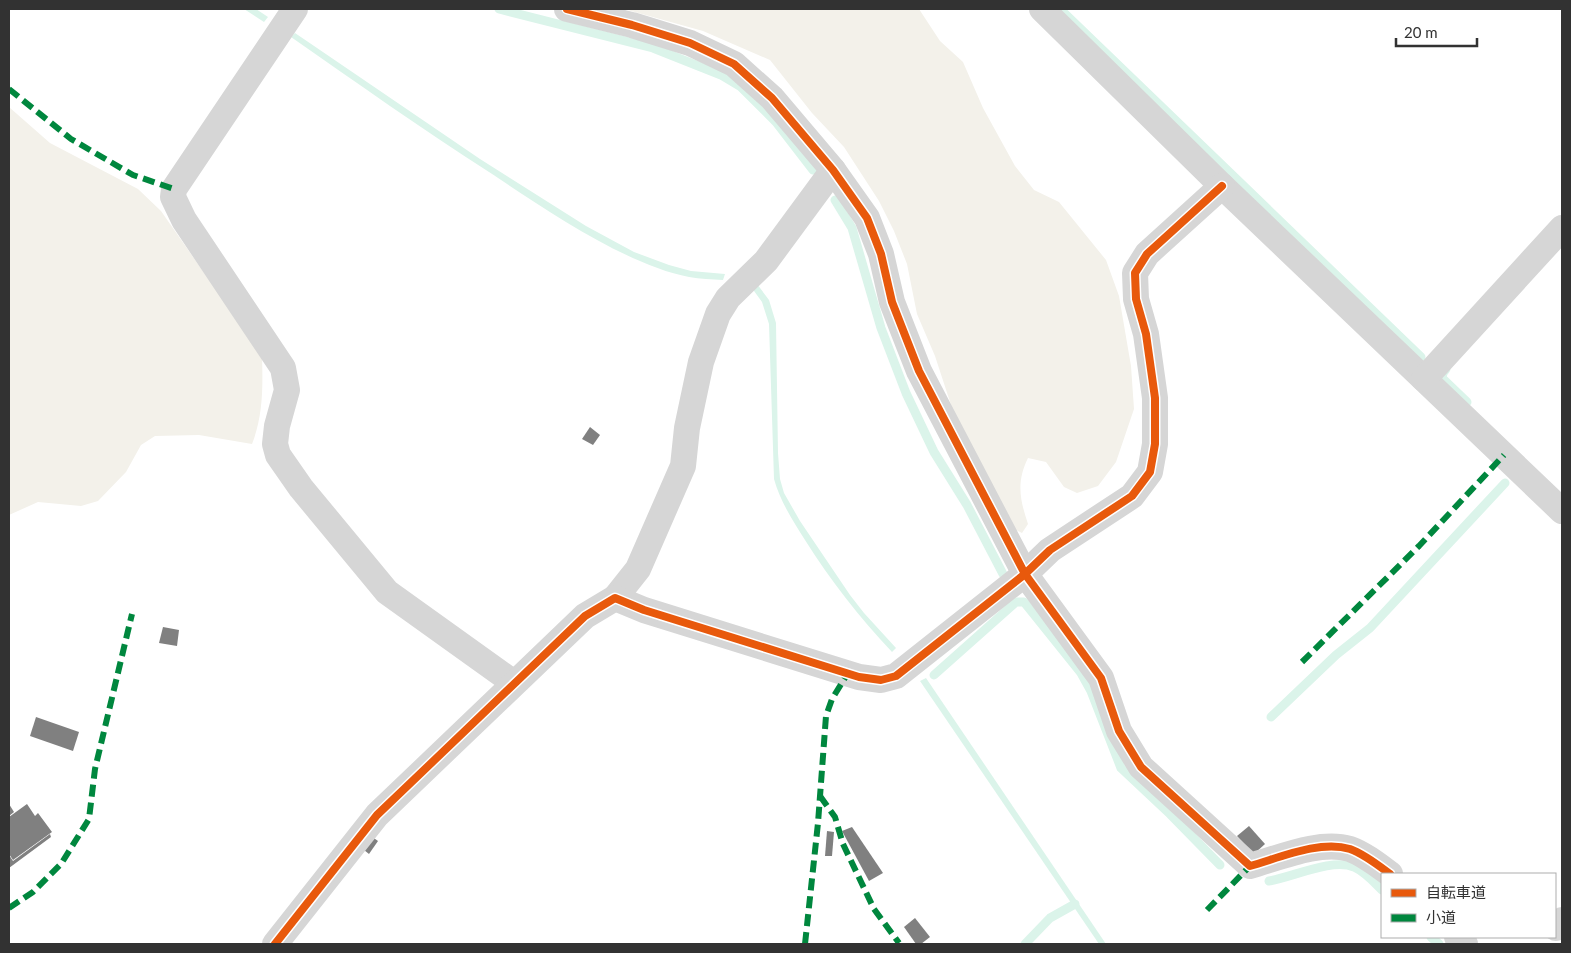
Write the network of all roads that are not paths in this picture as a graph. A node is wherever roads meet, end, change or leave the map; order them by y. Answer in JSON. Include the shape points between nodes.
{"nodes":[{"id":1,"x":295,"y":9,"type":"edge"},
{"id":2,"x":567,"y":9,"type":"edge"},
{"id":3,"x":1042,"y":9,"type":"edge"},
{"id":4,"x":833,"y":170,"type":"junction"},
{"id":5,"x":1222,"y":186,"type":"junction"},
{"id":6,"x":1562,"y":228,"type":"edge"},
{"id":7,"x":1424,"y":379,"type":"junction"},
{"id":8,"x":1562,"y":511,"type":"edge"},
{"id":9,"x":1025,"y":574,"type":"junction"},
{"id":10,"x":615,"y":598,"type":"junction"},
{"id":11,"x":514,"y":682,"type":"junction"},
{"id":12,"x":1388,"y":873,"type":"edge"},
{"id":13,"x":275,"y":944,"type":"edge"}],
"edges":[{"from":1,"to":11,"type":"street","via":[[174,190],[173,197],[184,220],[283,368],[287,390],[275,444],[278,454],[301,488],[387,592]]},
{"from":2,"to":4,"type":"street","via":[[690,43],[734,64],[772,98]]},
{"from":3,"to":5,"type":"street"},
{"from":4,"to":9,"type":"street","via":[[867,218],[881,254],[892,302],[920,371]]},
{"from":4,"to":10,"type":"street","via":[[766,261],[728,298],[718,314],[701,362],[687,428],[684,466],[638,568]]},
{"from":5,"to":7,"type":"street"},
{"from":5,"to":9,"type":"street","via":[[1147,254],[1135,273],[1136,299],[1146,334],[1155,398],[1155,444],[1150,472],[1132,496],[1050,550]]},
{"from":6,"to":7,"type":"street"},
{"from":7,"to":8,"type":"street"},
{"from":9,"to":10,"type":"street","via":[[896,676],[881,680],[859,677]]},
{"from":9,"to":12,"type":"street","via":[[1101,678],[1119,731],[1141,767],[1250,866],[1310,850],[1339,848],[1363,856]]},
{"from":10,"to":11,"type":"street","via":[[585,616]]},
{"from":11,"to":13,"type":"street","via":[[377,815]]}]}
